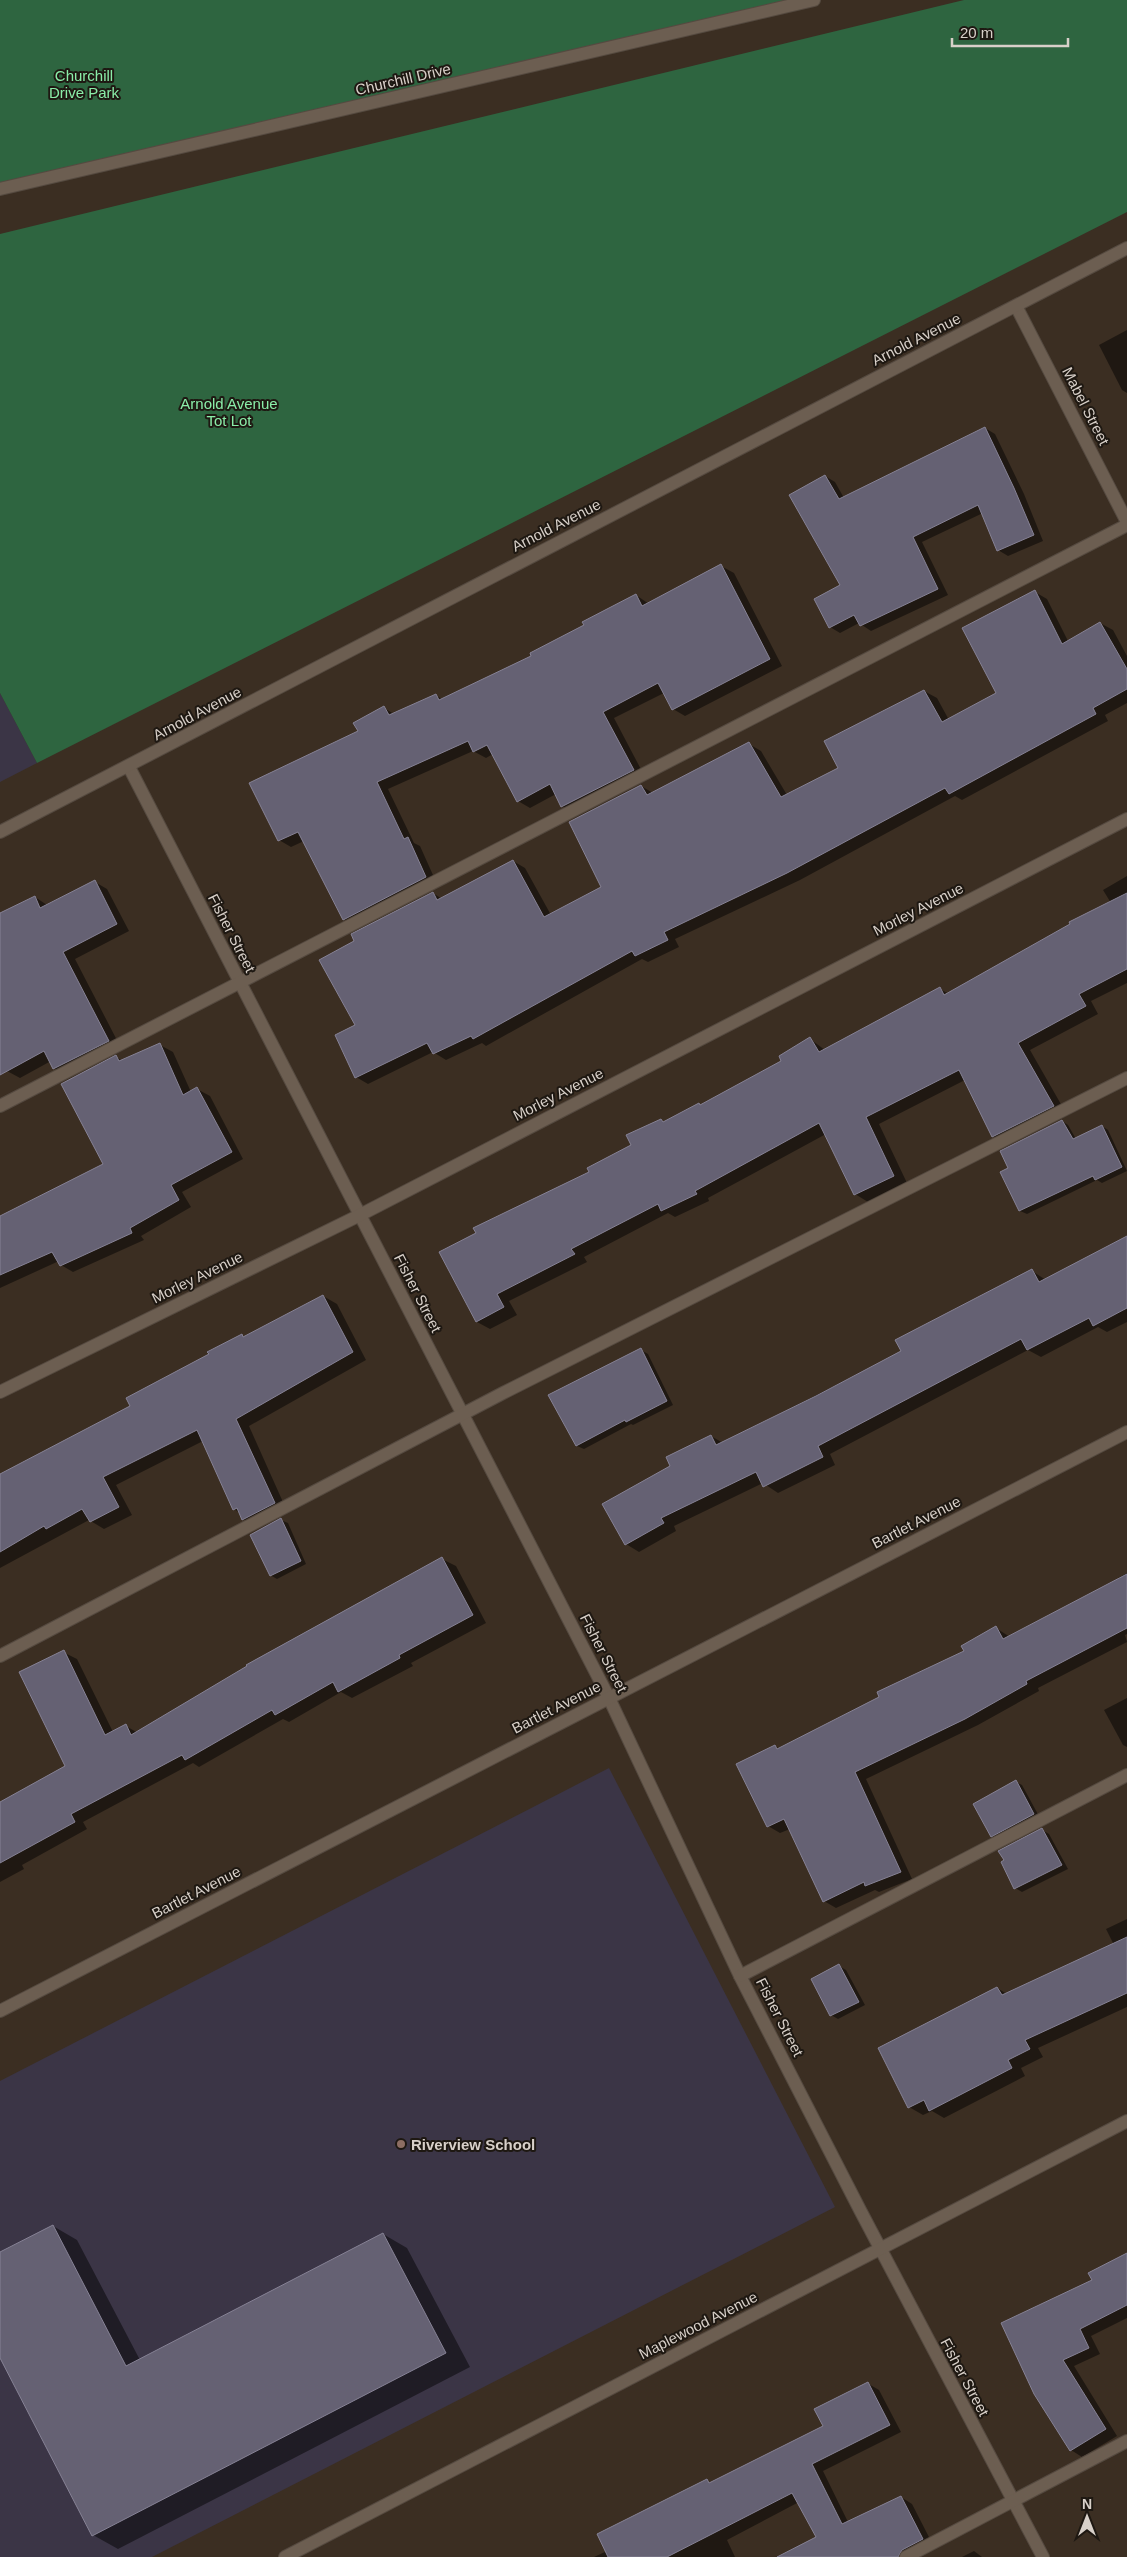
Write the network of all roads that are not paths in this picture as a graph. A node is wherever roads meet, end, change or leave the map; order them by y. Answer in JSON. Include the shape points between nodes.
{"nodes":[{"id":1,"x":814,"y":0,"type":"edge"},
{"id":2,"x":0,"y":189,"type":"edge"},
{"id":3,"x":1127,"y":248,"type":"edge"},
{"id":4,"x":1016,"y":306,"type":"junction"},
{"id":5,"x":1127,"y":524,"type":"edge"},
{"id":6,"x":128,"y":767,"type":"junction"},
{"id":7,"x":1127,"y":819,"type":"edge"},
{"id":8,"x":0,"y":832,"type":"edge"},
{"id":9,"x":240,"y":984,"type":"junction"},
{"id":10,"x":1127,"y":1078,"type":"edge"},
{"id":11,"x":0,"y":1106,"type":"edge"},
{"id":12,"x":360,"y":1215,"type":"junction"},
{"id":13,"x":0,"y":1392,"type":"edge"},
{"id":14,"x":463,"y":1414,"type":"junction"},
{"id":15,"x":1127,"y":1432,"type":"edge"},
{"id":16,"x":0,"y":1656,"type":"edge"},
{"id":17,"x":609,"y":1698,"type":"junction"},
{"id":18,"x":1127,"y":1775,"type":"edge"},
{"id":19,"x":740,"y":1976,"type":"junction"},
{"id":20,"x":0,"y":2011,"type":"edge"},
{"id":21,"x":1127,"y":2122,"type":"edge"},
{"id":22,"x":880,"y":2250,"type":"junction"},
{"id":23,"x":1127,"y":2441,"type":"edge"},
{"id":24,"x":1012,"y":2501,"type":"junction"},
{"id":25,"x":285,"y":2557,"type":"edge"},
{"id":26,"x":906,"y":2557,"type":"edge"},
{"id":27,"x":1043,"y":2557,"type":"edge"}],
"edges":[{"from":1,"to":2,"type":"street","name":"Churchill Drive"},
{"from":3,"to":4,"type":"street","name":"Arnold Avenue"},
{"from":4,"to":5,"type":"street","name":"Mabel Street"},
{"from":4,"to":6,"type":"street","name":"Arnold Avenue"},
{"from":5,"to":9,"type":"street"},
{"from":6,"to":8,"type":"street","name":"Arnold Avenue"},
{"from":6,"to":9,"type":"street","name":"Fisher Street"},
{"from":7,"to":12,"type":"street","name":"Morley Avenue"},
{"from":9,"to":11,"type":"street"},
{"from":9,"to":12,"type":"street","name":"Fisher Street"},
{"from":10,"to":14,"type":"street"},
{"from":12,"to":13,"type":"street","name":"Morley Avenue"},
{"from":12,"to":14,"type":"street","name":"Fisher Street"},
{"from":14,"to":16,"type":"street"},
{"from":14,"to":17,"type":"street","name":"Fisher Street"},
{"from":15,"to":17,"type":"street","name":"Bartlet Avenue"},
{"from":17,"to":19,"type":"street","name":"Fisher Street"},
{"from":17,"to":20,"type":"street","name":"Bartlet Avenue"},
{"from":18,"to":19,"type":"street"},
{"from":19,"to":22,"type":"street","name":"Fisher Street"},
{"from":21,"to":22,"type":"street","name":"Maplewood Avenue"},
{"from":22,"to":24,"type":"street","name":"Fisher Street"},
{"from":22,"to":25,"type":"street","name":"Maplewood Avenue"},
{"from":23,"to":24,"type":"street"},
{"from":24,"to":26,"type":"street"},
{"from":24,"to":27,"type":"street","name":"Fisher Street"}]}
